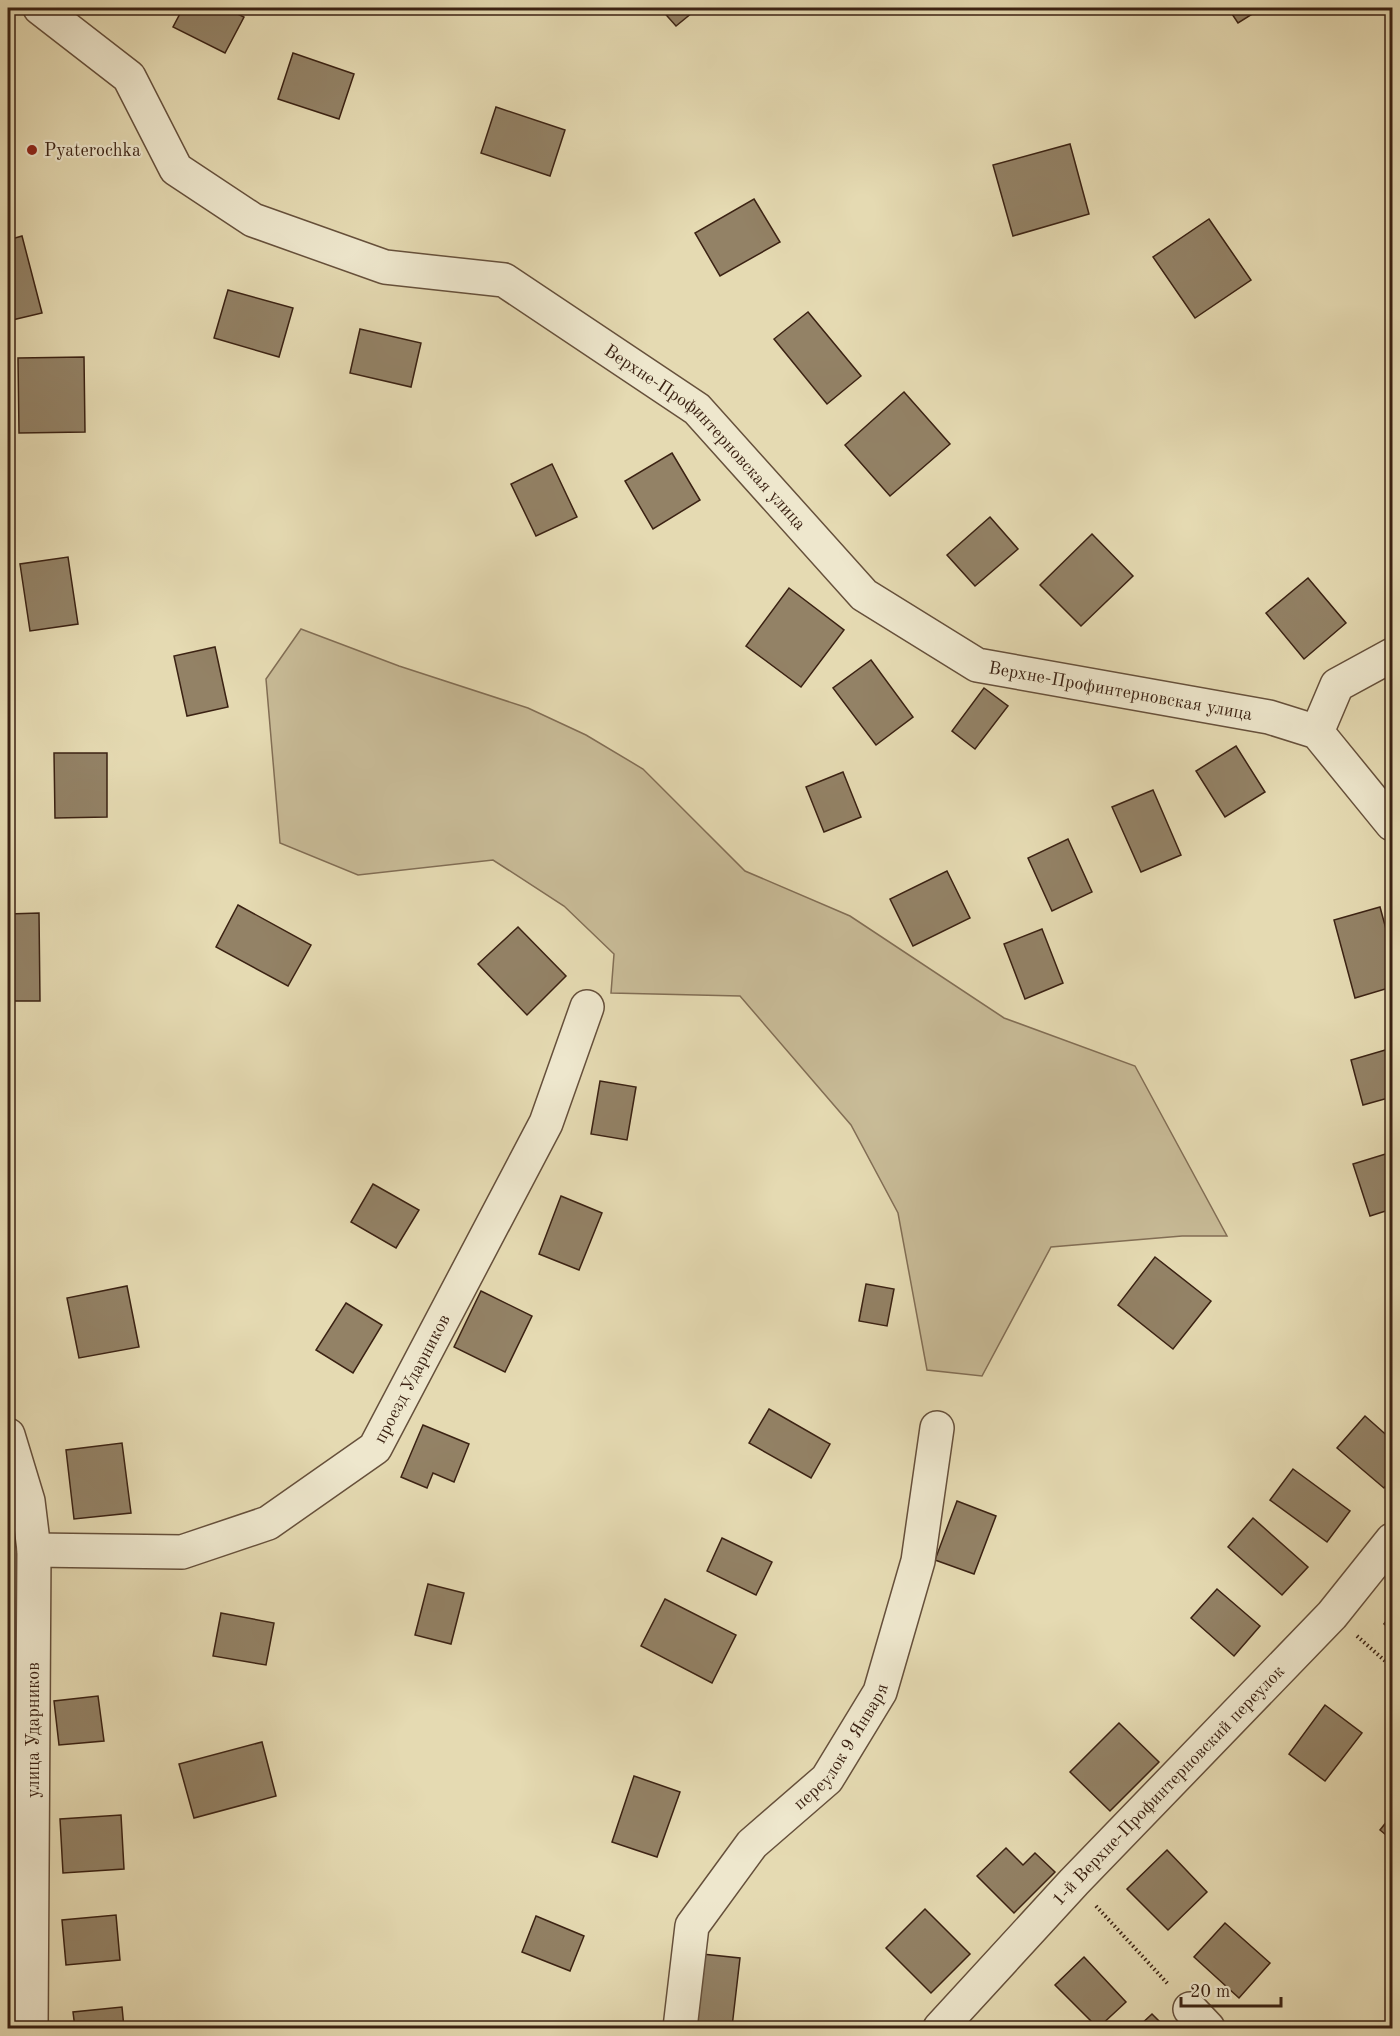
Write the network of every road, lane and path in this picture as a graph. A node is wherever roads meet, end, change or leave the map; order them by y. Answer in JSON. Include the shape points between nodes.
{"nodes":[{"id":1,"x":40,"y":8,"type":"edge"},
{"id":2,"x":1392,"y":655,"type":"edge"},
{"id":3,"x":1317,"y":732,"type":"junction"},
{"id":4,"x":1392,"y":824,"type":"edge"},
{"id":5,"x":587,"y":1007,"type":"dead end"},
{"id":6,"x":937,"y":1428,"type":"dead end"},
{"id":7,"x":8,"y":1435,"type":"edge"},
{"id":8,"x":1392,"y":1540,"type":"edge"},
{"id":9,"x":34,"y":1550,"type":"junction"},
{"id":10,"x":1332,"y":1615,"type":"junction"},
{"id":11,"x":1392,"y":1667,"type":"edge"},
{"id":12,"x":1074,"y":1882,"type":"junction"},
{"id":13,"x":1199,"y":2019,"type":"edge"},
{"id":14,"x":31,"y":2028,"type":"edge"},
{"id":15,"x":680,"y":2028,"type":"edge"},
{"id":16,"x":940,"y":2028,"type":"edge"}],
"edges":[{"from":1,"to":3,"type":"street","name":"Верхне-Профинтерновская улица","via":[[129,77],[176,169],[253,220],[385,267],[504,280],[697,409],[864,595],[976,665],[1269,717]]},
{"from":2,"to":3,"type":"street","via":[[1337,685]]},
{"from":3,"to":4,"type":"street"},
{"from":5,"to":9,"type":"street","name":"проезд Ударников","via":[[546,1123],[375,1448],[268,1523],[182,1552]]},
{"from":6,"to":15,"type":"street","name":"переулок 9 Января","via":[[918,1561],[880,1692],[827,1779],[752,1844],[692,1926]]},
{"from":7,"to":9,"type":"street","name":"улица Ударников","via":[[28,1501]]},
{"from":8,"to":10,"type":"street","name":"1-й Верхне-Профинтерновский переулок"},
{"from":9,"to":14,"type":"street","name":"улица Ударников"},
{"from":10,"to":11,"type":"path"},
{"from":10,"to":12,"type":"street","name":"1-й Верхне-Профинтерновский переулок"},
{"from":12,"to":13,"type":"path"},
{"from":12,"to":16,"type":"street","name":"1-й Верхне-Профинтерновский переулок"}]}
